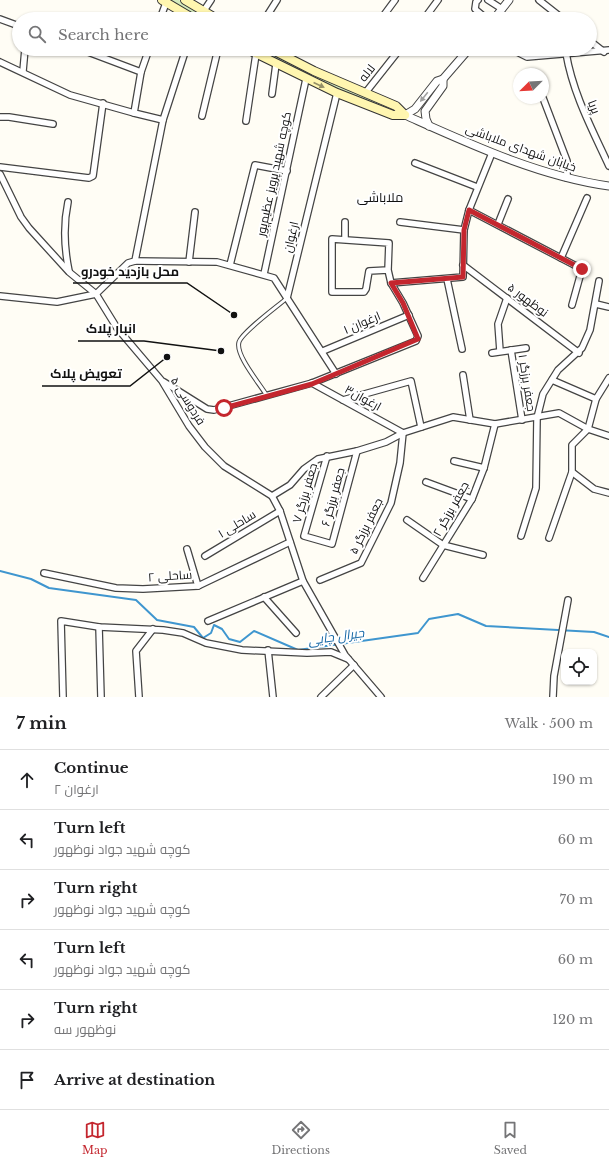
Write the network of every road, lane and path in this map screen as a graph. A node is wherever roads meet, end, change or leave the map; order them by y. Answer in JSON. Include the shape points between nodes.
{"nodes":[{"id":1,"x":185,"y":0,"type":"edge"},
{"id":2,"x":211,"y":0,"type":"edge"},
{"id":3,"x":277,"y":0,"type":"edge"},
{"id":4,"x":395,"y":0,"type":"edge"},
{"id":5,"x":438,"y":0,"type":"edge"},
{"id":6,"x":478,"y":0,"type":"edge"},
{"id":7,"x":488,"y":0,"type":"edge"},
{"id":8,"x":510,"y":0,"type":"edge"},
{"id":9,"x":539,"y":0,"type":"edge"},
{"id":10,"x":164,"y":1,"type":"edge"},
{"id":11,"x":502,"y":9,"type":"junction"},
{"id":12,"x":162,"y":12,"type":"edge"},
{"id":13,"x":182,"y":12,"type":"edge"},
{"id":14,"x":203,"y":12,"type":"joint"},
{"id":15,"x":269,"y":12,"type":"edge"},
{"id":16,"x":386,"y":12,"type":"edge"},
{"id":17,"x":429,"y":12,"type":"edge"},
{"id":18,"x":479,"y":12,"type":"edge"},
{"id":19,"x":500,"y":12,"type":"edge"},
{"id":20,"x":554,"y":12,"type":"edge"},
{"id":21,"x":0,"y":19,"type":"edge"},
{"id":22,"x":12,"y":23,"type":"edge"},
{"id":23,"x":597,"y":45,"type":"edge"},
{"id":24,"x":606,"y":51,"type":"edge"},
{"id":25,"x":24,"y":56,"type":"edge"},
{"id":26,"x":99,"y":56,"type":"edge"},
{"id":27,"x":147,"y":56,"type":"edge"},
{"id":28,"x":184,"y":56,"type":"edge"},
{"id":29,"x":216,"y":56,"type":"edge"},
{"id":30,"x":256,"y":56,"type":"edge"},
{"id":31,"x":260,"y":56,"type":"edge"},
{"id":32,"x":285,"y":56,"type":"edge"},
{"id":33,"x":394,"y":56,"type":"edge"},
{"id":34,"x":462,"y":56,"type":"edge"},
{"id":35,"x":525,"y":56,"type":"edge"},
{"id":36,"x":540,"y":56,"type":"edge"},
{"id":37,"x":566,"y":56,"type":"edge"},
{"id":38,"x":0,"y":62,"type":"edge"},
{"id":39,"x":276,"y":64,"type":"junction"},
{"id":40,"x":23,"y":71,"type":"junction"},
{"id":41,"x":141,"y":72,"type":"junction"},
{"id":42,"x":306,"y":79,"type":"junction"},
{"id":43,"x":443,"y":79,"type":"junction"},
{"id":44,"x":366,"y":92,"type":"junction"},
{"id":45,"x":337,"y":93,"type":"junction"},
{"id":46,"x":272,"y":94,"type":"dead end"},
{"id":47,"x":103,"y":103,"type":"junction"},
{"id":48,"x":545,"y":104,"type":"edge"},
{"id":49,"x":134,"y":113,"type":"junction"},
{"id":50,"x":404,"y":115,"type":"junction"},
{"id":51,"x":202,"y":116,"type":"dead end"},
{"id":52,"x":0,"y":117,"type":"edge"},
{"id":53,"x":163,"y":120,"type":"junction"},
{"id":54,"x":246,"y":121,"type":"dead end"},
{"id":55,"x":53,"y":124,"type":"dead end"},
{"id":56,"x":429,"y":126,"type":"junction"},
{"id":57,"x":492,"y":153,"type":"junction"},
{"id":58,"x":415,"y":163,"type":"dead end"},
{"id":59,"x":609,"y":166,"type":"edge"},
{"id":60,"x":0,"y":167,"type":"edge"},
{"id":61,"x":287,"y":171,"type":"junction"},
{"id":62,"x":0,"y":174,"type":"edge"},
{"id":63,"x":567,"y":178,"type":"junction"},
{"id":64,"x":609,"y":186,"type":"edge"},
{"id":65,"x":477,"y":187,"type":"junction"},
{"id":66,"x":587,"y":198,"type":"dead end"},
{"id":67,"x":508,"y":199,"type":"dead end"},
{"id":68,"x":68,"y":202,"type":"dead end"},
{"id":69,"x":469,"y":210,"type":"junction"},
{"id":70,"x":195,"y":212,"type":"dead end"},
{"id":71,"x":345,"y":222,"type":"dead end"},
{"id":72,"x":400,"y":222,"type":"dead end"},
{"id":73,"x":498,"y":224,"type":"junction"},
{"id":74,"x":464,"y":230,"type":"junction"},
{"id":75,"x":345,"y":239,"type":"junction"},
{"id":76,"x":562,"y":258,"type":"junction"},
{"id":77,"x":135,"y":261,"type":"junction"},
{"id":78,"x":189,"y":262,"type":"junction"},
{"id":79,"x":230,"y":265,"type":"junction"},
{"id":80,"x":463,"y":265,"type":"junction"},
{"id":81,"x":388,"y":270,"type":"junction"},
{"id":82,"x":70,"y":272,"type":"junction"},
{"id":83,"x":264,"y":274,"type":"junction"},
{"id":84,"x":447,"y":279,"type":"junction"},
{"id":85,"x":599,"y":281,"type":"dead end"},
{"id":86,"x":391,"y":283,"type":"junction"},
{"id":87,"x":96,"y":294,"type":"junction"},
{"id":88,"x":0,"y":295,"type":"edge"},
{"id":89,"x":287,"y":298,"type":"junction"},
{"id":90,"x":507,"y":298,"type":"junction"},
{"id":91,"x":596,"y":304,"type":"junction"},
{"id":92,"x":572,"y":305,"type":"dead end"},
{"id":93,"x":609,"y":307,"type":"edge"},
{"id":94,"x":409,"y":315,"type":"junction"},
{"id":95,"x":526,"y":348,"type":"dead end"},
{"id":96,"x":462,"y":349,"type":"dead end"},
{"id":97,"x":511,"y":350,"type":"junction"},
{"id":98,"x":323,"y":351,"type":"junction"},
{"id":99,"x":500,"y":351,"type":"junction"},
{"id":100,"x":579,"y":352,"type":"junction"},
{"id":101,"x":492,"y":353,"type":"dead end"},
{"id":102,"x":336,"y":374,"type":"junction"},
{"id":103,"x":463,"y":374,"type":"dead end"},
{"id":104,"x":609,"y":378,"type":"edge"},
{"id":105,"x":552,"y":380,"type":"junction"},
{"id":106,"x":162,"y":381,"type":"junction"},
{"id":107,"x":312,"y":384,"type":"junction"},
{"id":108,"x":267,"y":396,"type":"junction"},
{"id":109,"x":596,"y":399,"type":"junction"},
{"id":110,"x":343,"y":400,"type":"junction"},
{"id":111,"x":537,"y":418,"type":"junction"},
{"id":112,"x":470,"y":420,"type":"junction"},
{"id":113,"x":522,"y":420,"type":"junction"},
{"id":114,"x":496,"y":424,"type":"junction"},
{"id":115,"x":421,"y":427,"type":"junction"},
{"id":116,"x":588,"y":429,"type":"junction"},
{"id":117,"x":403,"y":433,"type":"junction"},
{"id":118,"x":609,"y":436,"type":"edge"},
{"id":119,"x":357,"y":451,"type":"junction"},
{"id":120,"x":327,"y":456,"type":"junction"},
{"id":121,"x":454,"y":461,"type":"dead end"},
{"id":122,"x":484,"y":468,"type":"junction"},
{"id":123,"x":572,"y":472,"type":"junction"},
{"id":124,"x":426,"y":482,"type":"dead end"},
{"id":125,"x":609,"y":493,"type":"edge"},
{"id":126,"x":272,"y":496,"type":"junction"},
{"id":127,"x":472,"y":499,"type":"junction"},
{"id":128,"x":280,"y":511,"type":"junction"},
{"id":129,"x":407,"y":520,"type":"dead end"},
{"id":130,"x":304,"y":536,"type":"joint"},
{"id":131,"x":521,"y":536,"type":"dead end"},
{"id":132,"x":549,"y":538,"type":"dead end"},
{"id":133,"x":290,"y":542,"type":"junction"},
{"id":134,"x":444,"y":545,"type":"junction"},
{"id":135,"x":187,"y":549,"type":"dead end"},
{"id":136,"x":483,"y":555,"type":"dead end"},
{"id":137,"x":205,"y":556,"type":"dead end"},
{"id":138,"x":44,"y":573,"type":"dead end"},
{"id":139,"x":423,"y":578,"type":"dead end"},
{"id":140,"x":320,"y":580,"type":"dead end"},
{"id":141,"x":303,"y":581,"type":"junction"},
{"id":142,"x":198,"y":586,"type":"junction"},
{"id":143,"x":264,"y":597,"type":"junction"},
{"id":144,"x":568,"y":600,"type":"dead end"},
{"id":145,"x":208,"y":622,"type":"dead end"},
{"id":146,"x":99,"y":627,"type":"junction"},
{"id":147,"x":153,"y":629,"type":"junction"},
{"id":148,"x":296,"y":633,"type":"dead end"},
{"id":149,"x":268,"y":650,"type":"junction"},
{"id":150,"x":349,"y":660,"type":"junction"},
{"id":151,"x":354,"y":666,"type":"junction"},
{"id":152,"x":63,"y":697,"type":"edge"},
{"id":153,"x":101,"y":697,"type":"edge"},
{"id":154,"x":139,"y":697,"type":"edge"},
{"id":155,"x":273,"y":697,"type":"edge"},
{"id":156,"x":321,"y":697,"type":"edge"},
{"id":157,"x":381,"y":697,"type":"edge"},
{"id":158,"x":553,"y":697,"type":"edge"}],
"edges":[{"from":1,"to":14,"type":"main road"},
{"from":2,"to":14,"type":"street"},
{"from":3,"to":15,"type":"street"},
{"from":4,"to":16,"type":"street"},
{"from":5,"to":17,"type":"street"},
{"from":6,"to":18,"type":"street","via":[[476,9]]},
{"from":7,"to":11,"type":"street"},
{"from":8,"to":11,"type":"street"},
{"from":9,"to":20,"type":"street"},
{"from":10,"to":12,"type":"street"},
{"from":10,"to":13,"type":"main road"},
{"from":11,"to":19,"type":"street"},
{"from":21,"to":22,"type":"street"},
{"from":23,"to":24,"type":"street"},
{"from":25,"to":40,"type":"street"},
{"from":26,"to":41,"type":"street"},
{"from":27,"to":41,"type":"street"},
{"from":28,"to":53,"type":"street"},
{"from":29,"to":51,"type":"street"},
{"from":30,"to":54,"type":"street"},
{"from":31,"to":39,"type":"main road","name":"خیابان شهدای ملاباشی"},
{"from":32,"to":44,"type":"main road","name":"خیابان شهدای ملاباشی"},
{"from":33,"to":44,"type":"street","name":"لاله"},
{"from":34,"to":43,"type":"street"},
{"from":35,"to":36,"type":"street"},
{"from":37,"to":59,"type":"street","name":"پریا","via":[[570,76],[589,125]]},
{"from":38,"to":40,"type":"street"},
{"from":39,"to":42,"type":"main road","name":"خیابان شهدای ملاباشی"},
{"from":39,"to":46,"type":"street"},
{"from":40,"to":47,"type":"street","via":[[70,95]]},
{"from":41,"to":49,"type":"street"},
{"from":42,"to":45,"type":"main road","name":"خیابان شهدای ملاباشی","one_way":true},
{"from":42,"to":61,"type":"street","name":"کوچه شهید پرویز عظیم‌پور"},
{"from":43,"to":50,"type":"street","one_way":true,"via":[[438,81],[415,108]]},
{"from":43,"to":56,"type":"street","via":[[443,86],[425,111]]},
{"from":44,"to":50,"type":"main road","name":"خیابان شهدای ملاباشی","via":[[396,106]]},
{"from":45,"to":50,"type":"main road","name":"خیابان شهدای ملاباشی","via":[[393,115]]},
{"from":45,"to":89,"type":"street","name":"ارغوان"},
{"from":47,"to":49,"type":"street"},
{"from":47,"to":60,"type":"street","via":[[93,176],[89,178]]},
{"from":48,"to":63,"type":"street","via":[[567,161]]},
{"from":49,"to":53,"type":"street"},
{"from":50,"to":56,"type":"street","name":"خیابان شهدای ملاباشی"},
{"from":52,"to":55,"type":"street"},
{"from":53,"to":77,"type":"street"},
{"from":56,"to":57,"type":"street","name":"خیابان شهدای ملاباشی"},
{"from":57,"to":63,"type":"street","name":"خیابان شهدای ملاباشی"},
{"from":57,"to":65,"type":"street"},
{"from":58,"to":65,"type":"street"},
{"from":61,"to":79,"type":"street","via":[[255,165]]},
{"from":61,"to":83,"type":"street","name":"کوچه شهید پرویز عظیم‌پور"},
{"from":62,"to":82,"type":"street","name":"فردوسی ۵","via":[[29,228]]},
{"from":63,"to":64,"type":"street","name":"خیابان شهدای ملاباشی"},
{"from":65,"to":69,"type":"street"},
{"from":66,"to":76,"type":"street"},
{"from":67,"to":73,"type":"street"},
{"from":68,"to":82,"type":"street","via":[[64,219],[65,249]]},
{"from":69,"to":73,"type":"street"},
{"from":69,"to":74,"type":"street"},
{"from":70,"to":78,"type":"street"},
{"from":71,"to":75,"type":"street"},
{"from":72,"to":74,"type":"street"},
{"from":73,"to":76,"type":"street"},
{"from":74,"to":80,"type":"street"},
{"from":75,"to":81,"type":"street","via":[[389,243]]},
{"from":75,"to":81,"type":"street","via":[[332,239],[332,292],[364,292],[369,271]]},
{"from":76,"to":92,"type":"street","via":[[582,269]]},
{"from":77,"to":78,"type":"street"},
{"from":77,"to":87,"type":"street","via":[[128,262]]},
{"from":78,"to":79,"type":"street","via":[[217,262]]},
{"from":79,"to":83,"type":"street"},
{"from":80,"to":84,"type":"street","via":[[463,277]]},
{"from":80,"to":90,"type":"street","name":"نوظهور ۵"},
{"from":81,"to":86,"type":"street"},
{"from":82,"to":87,"type":"street","name":"فردوسی ۵"},
{"from":83,"to":89,"type":"street","via":[[274,278]]},
{"from":84,"to":86,"type":"street"},
{"from":84,"to":96,"type":"street"},
{"from":85,"to":91,"type":"street"},
{"from":86,"to":94,"type":"street"},
{"from":87,"to":88,"type":"street","via":[[57,302]]},
{"from":87,"to":106,"type":"street","name":"فردوسی ۵","via":[[117,328]]},
{"from":89,"to":98,"type":"street"},
{"from":89,"to":108,"type":"lane","via":[[239,341],[239,350],[244,360]]},
{"from":90,"to":99,"type":"street","via":[[498,324]]},
{"from":90,"to":100,"type":"street","name":"نوظهور ۵"},
{"from":91,"to":93,"type":"street"},
{"from":91,"to":100,"type":"street","via":[[590,330]]},
{"from":94,"to":98,"type":"street","name":"ارغوان ۱"},
{"from":94,"to":102,"type":"street","via":[[418,339]]},
{"from":95,"to":97,"type":"street"},
{"from":97,"to":99,"type":"street"},
{"from":97,"to":113,"type":"street","name":"جعفر برزگر ۱"},
{"from":98,"to":102,"type":"street"},
{"from":99,"to":101,"type":"street"},
{"from":100,"to":105,"type":"street","via":[[558,370]]},
{"from":102,"to":107,"type":"street"},
{"from":103,"to":112,"type":"street"},
{"from":104,"to":109,"type":"street"},
{"from":105,"to":109,"type":"street"},
{"from":105,"to":111,"type":"street","via":[[543,394]]},
{"from":106,"to":108,"type":"street","via":[[214,410]]},
{"from":106,"to":126,"type":"street","name":"فردوسی ۵","via":[[204,447],[224,466]]},
{"from":107,"to":108,"type":"street"},
{"from":107,"to":110,"type":"street","name":"ارغوان۳"},
{"from":109,"to":116,"type":"street"},
{"from":110,"to":115,"type":"street","via":[[411,381]]},
{"from":110,"to":117,"type":"street","name":"ارغوان۳"},
{"from":111,"to":113,"type":"street"},
{"from":111,"to":116,"type":"street","via":[[559,413]]},
{"from":111,"to":131,"type":"street","via":[[536,488]]},
{"from":112,"to":114,"type":"street"},
{"from":112,"to":115,"type":"street","via":[[453,417]]},
{"from":113,"to":114,"type":"street"},
{"from":114,"to":122,"type":"street","name":"جعفر برزگر ۲"},
{"from":115,"to":117,"type":"street"},
{"from":116,"to":118,"type":"street"},
{"from":116,"to":123,"type":"street","via":[[572,445]]},
{"from":117,"to":119,"type":"street","via":[[386,442]]},
{"from":117,"to":140,"type":"street","name":"جعفر برزگر ۵","via":[[400,463],[391,503],[360,563]]},
{"from":119,"to":120,"type":"street"},
{"from":119,"to":130,"type":"street","name":"جعفر برزگر ۶","via":[[332,544]]},
{"from":120,"to":126,"type":"street","via":[[304,469],[290,484]]},
{"from":120,"to":130,"type":"street","name":"جعفر برزگر ۷"},
{"from":121,"to":122,"type":"street"},
{"from":122,"to":127,"type":"street","name":"جعفر برزگر ۲"},
{"from":123,"to":125,"type":"street","via":[[594,489]]},
{"from":123,"to":132,"type":"street"},
{"from":124,"to":127,"type":"street"},
{"from":126,"to":128,"type":"street","name":"فردوسی ۵"},
{"from":127,"to":134,"type":"street","name":"جعفر برزگر ۲"},
{"from":128,"to":133,"type":"street","name":"فردوسی ۵"},
{"from":128,"to":137,"type":"street","name":"ساحلی ۱"},
{"from":129,"to":134,"type":"street"},
{"from":133,"to":141,"type":"street","name":"فردوسی ۵"},
{"from":133,"to":142,"type":"street","name":"ساحلی ۲"},
{"from":134,"to":136,"type":"street"},
{"from":134,"to":139,"type":"street","name":"جعفر برزگر ۲"},
{"from":135,"to":142,"type":"street"},
{"from":138,"to":142,"type":"street","name":"ساحلی ۲","via":[[116,588]]},
{"from":141,"to":143,"type":"street"},
{"from":141,"to":150,"type":"street","name":"فردوسی ۵"},
{"from":143,"to":145,"type":"street"},
{"from":143,"to":148,"type":"street"},
{"from":144,"to":158,"type":"street","via":[[554,676]]},
{"from":146,"to":147,"type":"street"},
{"from":146,"to":152,"type":"street","via":[[61,621]]},
{"from":146,"to":153,"type":"street"},
{"from":147,"to":149,"type":"street","via":[[183,634],[206,643],[242,650]]},
{"from":147,"to":154,"type":"street","via":[[136,651]]},
{"from":149,"to":150,"type":"street","via":[[307,654],[331,652]]},
{"from":149,"to":155,"type":"street"},
{"from":150,"to":151,"type":"street","name":"فردوسی ۵"},
{"from":151,"to":156,"type":"street"},
{"from":151,"to":157,"type":"street","name":"فردوسی ۵"}]}
